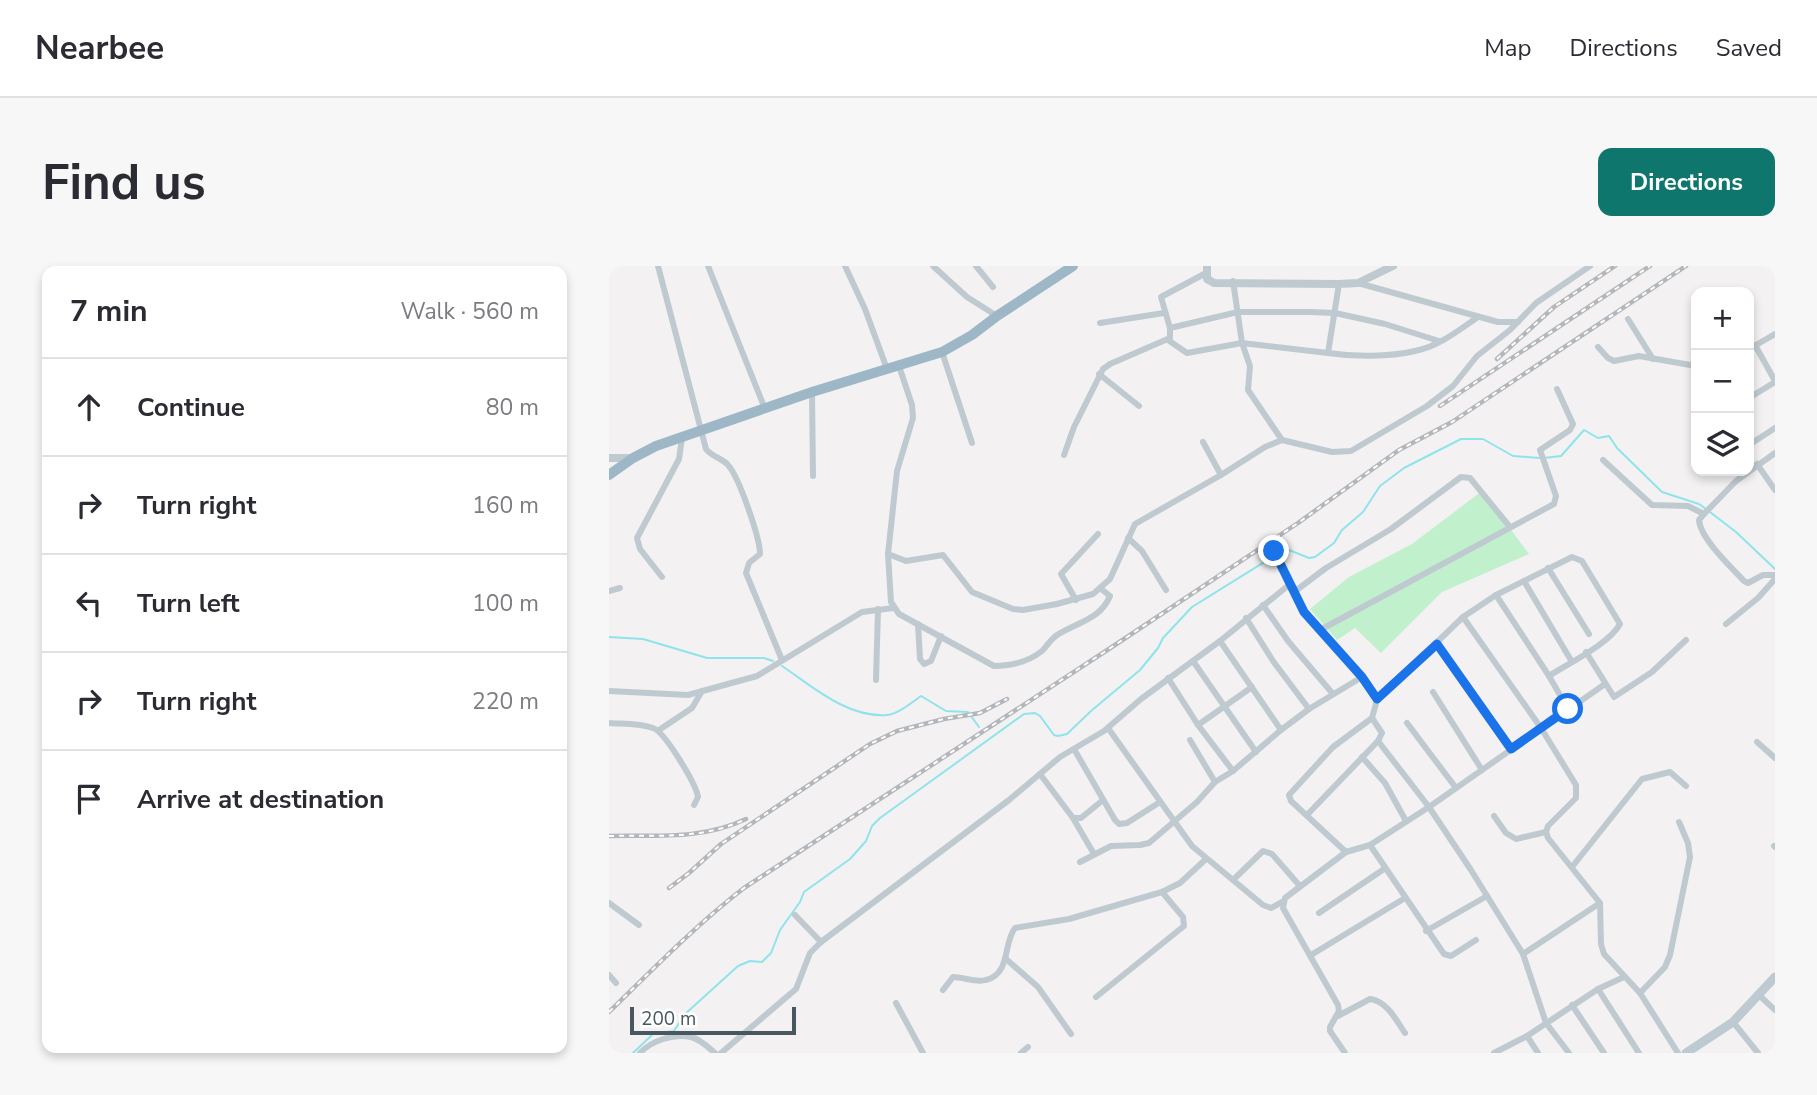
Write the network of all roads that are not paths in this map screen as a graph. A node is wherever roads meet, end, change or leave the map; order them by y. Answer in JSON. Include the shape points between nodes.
{"nodes":[{"id":1,"x":658,"y":266,"type":"edge"},
{"id":2,"x":708,"y":266,"type":"edge"},
{"id":3,"x":845,"y":266,"type":"edge"},
{"id":4,"x":933,"y":266,"type":"edge"},
{"id":5,"x":976,"y":266,"type":"edge"},
{"id":6,"x":1073,"y":266,"type":"edge"},
{"id":7,"x":1393,"y":266,"type":"edge"},
{"id":8,"x":1590,"y":266,"type":"edge"},
{"id":9,"x":1206,"y":270,"type":"edge"},
{"id":10,"x":1233,"y":281,"type":"junction"},
{"id":11,"x":1358,"y":283,"type":"junction"},
{"id":12,"x":1339,"y":284,"type":"junction"},
{"id":13,"x":993,"y":287,"type":"dead end"},
{"id":14,"x":1238,"y":312,"type":"junction"},
{"id":15,"x":1164,"y":313,"type":"junction"},
{"id":16,"x":1335,"y":313,"type":"junction"},
{"id":17,"x":997,"y":316,"type":"junction"},
{"id":18,"x":1478,"y":317,"type":"junction"},
{"id":19,"x":1628,"y":319,"type":"dead end"},
{"id":20,"x":1518,"y":322,"type":"junction"},
{"id":21,"x":1100,"y":323,"type":"dead end"},
{"id":22,"x":1170,"y":328,"type":"junction"},
{"id":23,"x":1775,"y":334,"type":"edge"},
{"id":24,"x":1168,"y":340,"type":"junction"},
{"id":25,"x":1439,"y":341,"type":"junction"},
{"id":26,"x":1242,"y":343,"type":"junction"},
{"id":27,"x":1754,"y":346,"type":"edge"},
{"id":28,"x":1598,"y":347,"type":"dead end"},
{"id":29,"x":1754,"y":350,"type":"edge"},
{"id":30,"x":942,"y":352,"type":"junction"},
{"id":31,"x":1328,"y":353,"type":"junction"},
{"id":32,"x":1653,"y":359,"type":"junction"},
{"id":33,"x":1691,"y":365,"type":"edge"},
{"id":34,"x":899,"y":366,"type":"junction"},
{"id":35,"x":887,"y":369,"type":"junction"},
{"id":36,"x":1099,"y":374,"type":"junction"},
{"id":37,"x":1775,"y":382,"type":"edge"},
{"id":38,"x":1557,"y":389,"type":"dead end"},
{"id":39,"x":812,"y":392,"type":"junction"},
{"id":40,"x":1754,"y":395,"type":"edge"},
{"id":41,"x":1139,"y":406,"type":"dead end"},
{"id":42,"x":765,"y":409,"type":"junction"},
{"id":43,"x":1775,"y":428,"type":"edge"},
{"id":44,"x":700,"y":431,"type":"junction"},
{"id":45,"x":682,"y":438,"type":"junction"},
{"id":46,"x":1282,"y":440,"type":"junction"},
{"id":47,"x":1203,"y":442,"type":"dead end"},
{"id":48,"x":1754,"y":442,"type":"edge"},
{"id":49,"x":972,"y":443,"type":"dead end"},
{"id":50,"x":1775,"y":453,"type":"edge"},
{"id":51,"x":1064,"y":455,"type":"dead end"},
{"id":52,"x":609,"y":458,"type":"edge"},
{"id":53,"x":633,"y":458,"type":"junction"},
{"id":54,"x":1603,"y":460,"type":"dead end"},
{"id":55,"x":1757,"y":464,"type":"junction"},
{"id":56,"x":609,"y":475,"type":"edge"},
{"id":57,"x":1221,"y":475,"type":"junction"},
{"id":58,"x":813,"y":476,"type":"dead end"},
{"id":59,"x":1775,"y":490,"type":"edge"},
{"id":60,"x":1707,"y":511,"type":"junction"},
{"id":61,"x":1510,"y":527,"type":"junction"},
{"id":62,"x":1098,"y":534,"type":"dead end"},
{"id":63,"x":1128,"y":538,"type":"junction"},
{"id":64,"x":1276,"y":539,"type":"dead end"},
{"id":65,"x":888,"y":554,"type":"junction"},
{"id":66,"x":1548,"y":568,"type":"junction"},
{"id":67,"x":662,"y":577,"type":"dead end"},
{"id":68,"x":1775,"y":577,"type":"edge"},
{"id":69,"x":1524,"y":580,"type":"junction"},
{"id":70,"x":1290,"y":584,"type":"junction"},
{"id":71,"x":620,"y":588,"type":"dead end"},
{"id":72,"x":1100,"y":588,"type":"junction"},
{"id":73,"x":1166,"y":590,"type":"dead end"},
{"id":74,"x":609,"y":591,"type":"edge"},
{"id":75,"x":1294,"y":592,"type":"junction"},
{"id":76,"x":1496,"y":595,"type":"junction"},
{"id":77,"x":1076,"y":600,"type":"junction"},
{"id":78,"x":1263,"y":605,"type":"junction"},
{"id":79,"x":893,"y":608,"type":"junction"},
{"id":80,"x":878,"y":609,"type":"junction"},
{"id":81,"x":1463,"y":617,"type":"junction"},
{"id":82,"x":1246,"y":618,"type":"junction"},
{"id":83,"x":918,"y":624,"type":"junction"},
{"id":84,"x":1726,"y":624,"type":"dead end"},
{"id":85,"x":1320,"y":630,"type":"junction"},
{"id":86,"x":1588,"y":635,"type":"dead end"},
{"id":87,"x":941,"y":636,"type":"junction"},
{"id":88,"x":1686,"y":640,"type":"dead end"},
{"id":89,"x":1220,"y":641,"type":"junction"},
{"id":90,"x":1437,"y":644,"type":"junction"},
{"id":91,"x":1586,"y":652,"type":"junction"},
{"id":92,"x":782,"y":660,"type":"junction"},
{"id":93,"x":1193,"y":661,"type":"junction"},
{"id":94,"x":1572,"y":662,"type":"junction"},
{"id":95,"x":1549,"y":676,"type":"junction"},
{"id":96,"x":1362,"y":677,"type":"junction"},
{"id":97,"x":1168,"y":678,"type":"junction"},
{"id":98,"x":876,"y":680,"type":"dead end"},
{"id":99,"x":1605,"y":684,"type":"junction"},
{"id":100,"x":1252,"y":687,"type":"junction"},
{"id":101,"x":609,"y":691,"type":"edge"},
{"id":102,"x":702,"y":691,"type":"junction"},
{"id":103,"x":1433,"y":692,"type":"dead end"},
{"id":104,"x":1333,"y":694,"type":"junction"},
{"id":105,"x":1377,"y":699,"type":"junction"},
{"id":106,"x":1224,"y":706,"type":"junction"},
{"id":107,"x":1309,"y":709,"type":"junction"},
{"id":108,"x":1568,"y":709,"type":"junction"},
{"id":109,"x":1372,"y":718,"type":"junction"},
{"id":110,"x":609,"y":723,"type":"edge"},
{"id":111,"x":1406,"y":723,"type":"dead end"},
{"id":112,"x":1199,"y":725,"type":"junction"},
{"id":113,"x":1108,"y":728,"type":"junction"},
{"id":114,"x":1541,"y":728,"type":"junction"},
{"id":115,"x":659,"y":730,"type":"junction"},
{"id":116,"x":1281,"y":730,"type":"junction"},
{"id":117,"x":1190,"y":740,"type":"dead end"},
{"id":118,"x":1378,"y":741,"type":"junction"},
{"id":119,"x":1758,"y":742,"type":"dead end"},
{"id":120,"x":1074,"y":748,"type":"junction"},
{"id":121,"x":1511,"y":749,"type":"junction"},
{"id":122,"x":1256,"y":752,"type":"junction"},
{"id":123,"x":1362,"y":757,"type":"junction"},
{"id":124,"x":1775,"y":758,"type":"edge"},
{"id":125,"x":1482,"y":770,"type":"junction"},
{"id":126,"x":1233,"y":771,"type":"junction"},
{"id":127,"x":1040,"y":774,"type":"junction"},
{"id":128,"x":1215,"y":782,"type":"junction"},
{"id":129,"x":1686,"y":786,"type":"dead end"},
{"id":130,"x":1456,"y":788,"type":"junction"},
{"id":131,"x":1104,"y":800,"type":"junction"},
{"id":132,"x":1160,"y":802,"type":"junction"},
{"id":133,"x":694,"y":805,"type":"dead end"},
{"id":134,"x":1429,"y":807,"type":"junction"},
{"id":135,"x":1307,"y":815,"type":"junction"},
{"id":136,"x":1494,"y":816,"type":"dead end"},
{"id":137,"x":1073,"y":818,"type":"junction"},
{"id":138,"x":1174,"y":821,"type":"junction"},
{"id":139,"x":1406,"y":821,"type":"junction"},
{"id":140,"x":1679,"y":822,"type":"dead end"},
{"id":141,"x":1546,"y":832,"type":"junction"},
{"id":142,"x":1370,"y":845,"type":"junction"},
{"id":143,"x":1346,"y":852,"type":"junction"},
{"id":144,"x":1094,"y":854,"type":"junction"},
{"id":145,"x":1206,"y":859,"type":"junction"},
{"id":146,"x":1080,"y":862,"type":"dead end"},
{"id":147,"x":1571,"y":867,"type":"junction"},
{"id":148,"x":1384,"y":869,"type":"junction"},
{"id":149,"x":1233,"y":880,"type":"junction"},
{"id":150,"x":1299,"y":886,"type":"junction"},
{"id":151,"x":1162,"y":892,"type":"junction"},
{"id":152,"x":1487,"y":896,"type":"junction"},
{"id":153,"x":1405,"y":898,"type":"junction"},
{"id":154,"x":1282,"y":902,"type":"junction"},
{"id":155,"x":609,"y":903,"type":"edge"},
{"id":156,"x":1600,"y":903,"type":"junction"},
{"id":157,"x":1318,"y":913,"type":"dead end"},
{"id":158,"x":795,"y":915,"type":"dead end"},
{"id":159,"x":639,"y":925,"type":"dead end"},
{"id":160,"x":1426,"y":931,"type":"junction"},
{"id":161,"x":1476,"y":940,"type":"dead end"},
{"id":162,"x":821,"y":942,"type":"junction"},
{"id":163,"x":1523,"y":954,"type":"junction"},
{"id":164,"x":1311,"y":955,"type":"junction"},
{"id":165,"x":1006,"y":959,"type":"junction"},
{"id":166,"x":609,"y":975,"type":"edge"},
{"id":167,"x":1624,"y":977,"type":"junction"},
{"id":168,"x":1775,"y":977,"type":"edge"},
{"id":169,"x":616,"y":983,"type":"dead end"},
{"id":170,"x":1598,"y":989,"type":"junction"},
{"id":171,"x":943,"y":990,"type":"dead end"},
{"id":172,"x":1640,"y":993,"type":"junction"},
{"id":173,"x":1760,"y":996,"type":"junction"},
{"id":174,"x":1096,"y":997,"type":"dead end"},
{"id":175,"x":896,"y":1003,"type":"dead end"},
{"id":176,"x":1572,"y":1005,"type":"junction"},
{"id":177,"x":1775,"y":1010,"type":"edge"},
{"id":178,"x":1338,"y":1016,"type":"junction"},
{"id":179,"x":1733,"y":1022,"type":"junction"},
{"id":180,"x":1546,"y":1023,"type":"junction"},
{"id":181,"x":1405,"y":1033,"type":"dead end"},
{"id":182,"x":1071,"y":1034,"type":"dead end"},
{"id":183,"x":1527,"y":1035,"type":"junction"},
{"id":184,"x":1028,"y":1047,"type":"dead end"},
{"id":185,"x":1506,"y":1050,"type":"edge"},
{"id":186,"x":640,"y":1053,"type":"edge"},
{"id":187,"x":715,"y":1053,"type":"edge"},
{"id":188,"x":721,"y":1053,"type":"edge"},
{"id":189,"x":923,"y":1053,"type":"edge"},
{"id":190,"x":1021,"y":1053,"type":"edge"},
{"id":191,"x":1345,"y":1053,"type":"edge"},
{"id":192,"x":1494,"y":1053,"type":"edge"},
{"id":193,"x":1538,"y":1053,"type":"edge"},
{"id":194,"x":1569,"y":1053,"type":"edge"},
{"id":195,"x":1604,"y":1053,"type":"edge"},
{"id":196,"x":1639,"y":1053,"type":"edge"},
{"id":197,"x":1685,"y":1053,"type":"edge"},
{"id":198,"x":1758,"y":1053,"type":"edge"}],
"edges":[{"from":1,"to":44,"type":"street"},
{"from":2,"to":42,"type":"street"},
{"from":3,"to":35,"type":"street"},
{"from":4,"to":17,"type":"street"},
{"from":5,"to":13,"type":"street"},
{"from":6,"to":17,"type":"highway"},
{"from":7,"to":11,"type":"street"},
{"from":8,"to":20,"type":"street","via":[[1536,303]]},
{"from":9,"to":10,"type":"street","via":[[1210,282]]},
{"from":9,"to":15,"type":"street","via":[[1163,295]]},
{"from":10,"to":12,"type":"street"},
{"from":10,"to":14,"type":"street"},
{"from":11,"to":12,"type":"street"},
{"from":11,"to":18,"type":"street"},
{"from":12,"to":16,"type":"street"},
{"from":14,"to":16,"type":"street"},
{"from":14,"to":22,"type":"street"},
{"from":14,"to":26,"type":"street"},
{"from":15,"to":21,"type":"street"},
{"from":15,"to":22,"type":"street"},
{"from":16,"to":25,"type":"street"},
{"from":16,"to":31,"type":"street"},
{"from":17,"to":30,"type":"highway"},
{"from":18,"to":20,"type":"street"},
{"from":18,"to":25,"type":"street"},
{"from":19,"to":32,"type":"street"},
{"from":20,"to":46,"type":"street","via":[[1477,356],[1453,386],[1351,451],[1332,452]]},
{"from":22,"to":24,"type":"street"},
{"from":23,"to":27,"type":"street"},
{"from":24,"to":26,"type":"street","via":[[1187,353]]},
{"from":24,"to":36,"type":"street","via":[[1110,364]]},
{"from":25,"to":31,"type":"street","via":[[1417,351],[1356,356]]},
{"from":26,"to":31,"type":"street"},
{"from":26,"to":46,"type":"street","via":[[1250,366],[1248,390]]},
{"from":28,"to":32,"type":"street","via":[[1613,360]]},
{"from":29,"to":37,"type":"street"},
{"from":30,"to":34,"type":"highway"},
{"from":30,"to":49,"type":"street"},
{"from":32,"to":33,"type":"street"},
{"from":34,"to":35,"type":"highway"},
{"from":34,"to":65,"type":"street","via":[[913,418],[897,471]]},
{"from":35,"to":39,"type":"highway"},
{"from":36,"to":41,"type":"street"},
{"from":36,"to":51,"type":"street"},
{"from":37,"to":40,"type":"street"},
{"from":38,"to":61,"type":"street","via":[[1572,428],[1543,447],[1541,457],[1556,501]]},
{"from":39,"to":42,"type":"highway"},
{"from":39,"to":58,"type":"street"},
{"from":42,"to":44,"type":"highway"},
{"from":43,"to":48,"type":"street"},
{"from":44,"to":45,"type":"highway"},
{"from":44,"to":92,"type":"street","via":[[710,455],[730,467],[752,523],[760,555],[749,563],[746,573]]},
{"from":45,"to":53,"type":"highway"},
{"from":45,"to":67,"type":"street","via":[[679,459],[637,538]]},
{"from":46,"to":57,"type":"street"},
{"from":47,"to":57,"type":"street"},
{"from":50,"to":55,"type":"street"},
{"from":52,"to":53,"type":"street"},
{"from":53,"to":56,"type":"highway"},
{"from":54,"to":60,"type":"street","via":[[1651,505]]},
{"from":55,"to":59,"type":"street"},
{"from":55,"to":60,"type":"street"},
{"from":57,"to":63,"type":"street","via":[[1135,524]]},
{"from":60,"to":68,"type":"street","via":[[1699,520],[1700,527],[1744,581],[1763,575]]},
{"from":61,"to":75,"type":"street","via":[[1470,478],[1461,477]]},
{"from":61,"to":85,"type":"street"},
{"from":62,"to":77,"type":"street","via":[[1061,574]]},
{"from":63,"to":72,"type":"street","via":[[1110,579]]},
{"from":63,"to":73,"type":"street","via":[[1142,551]]},
{"from":64,"to":70,"type":"street","via":[[1275,555]]},
{"from":65,"to":77,"type":"street","via":[[906,561],[943,555],[972,592],[1017,610]]},
{"from":65,"to":79,"type":"street"},
{"from":66,"to":69,"type":"street"},
{"from":66,"to":86,"type":"street"},
{"from":66,"to":91,"type":"street","via":[[1577,558],[1618,618],[1620,624],[1613,633]]},
{"from":68,"to":84,"type":"street"},
{"from":69,"to":76,"type":"street"},
{"from":69,"to":94,"type":"street"},
{"from":70,"to":75,"type":"street"},
{"from":70,"to":78,"type":"street"},
{"from":71,"to":74,"type":"street"},
{"from":72,"to":77,"type":"street"},
{"from":72,"to":87,"type":"street","via":[[1110,596],[1093,617],[1016,663],[994,666]]},
{"from":75,"to":85,"type":"street"},
{"from":76,"to":81,"type":"street"},
{"from":76,"to":95,"type":"street"},
{"from":78,"to":82,"type":"street"},
{"from":78,"to":104,"type":"street"},
{"from":79,"to":80,"type":"street"},
{"from":79,"to":83,"type":"street"},
{"from":80,"to":92,"type":"street","via":[[857,614]]},
{"from":80,"to":98,"type":"street"},
{"from":81,"to":90,"type":"street"},
{"from":81,"to":114,"type":"street"},
{"from":82,"to":89,"type":"street"},
{"from":82,"to":107,"type":"street"},
{"from":83,"to":87,"type":"street"},
{"from":83,"to":87,"type":"street","via":[[921,663],[931,661]]},
{"from":85,"to":96,"type":"street"},
{"from":88,"to":99,"type":"street","via":[[1652,672],[1614,696]]},
{"from":89,"to":93,"type":"street"},
{"from":89,"to":100,"type":"street"},
{"from":90,"to":105,"type":"street"},
{"from":90,"to":121,"type":"street"},
{"from":91,"to":94,"type":"street"},
{"from":91,"to":99,"type":"street"},
{"from":92,"to":102,"type":"street","via":[[757,676]]},
{"from":93,"to":97,"type":"street"},
{"from":93,"to":106,"type":"street"},
{"from":94,"to":95,"type":"street"},
{"from":95,"to":108,"type":"street"},
{"from":96,"to":104,"type":"street"},
{"from":96,"to":105,"type":"street"},
{"from":97,"to":112,"type":"street"},
{"from":97,"to":113,"type":"street"},
{"from":99,"to":108,"type":"street"},
{"from":100,"to":106,"type":"street"},
{"from":100,"to":116,"type":"street"},
{"from":101,"to":102,"type":"street","via":[[680,696]]},
{"from":102,"to":115,"type":"street","via":[[692,708]]},
{"from":103,"to":125,"type":"street"},
{"from":104,"to":107,"type":"street"},
{"from":105,"to":109,"type":"street"},
{"from":106,"to":112,"type":"street"},
{"from":106,"to":122,"type":"street"},
{"from":107,"to":116,"type":"street"},
{"from":108,"to":114,"type":"street"},
{"from":109,"to":118,"type":"street","via":[[1382,733]]},
{"from":109,"to":135,"type":"street","via":[[1333,747],[1292,789],[1291,801]]},
{"from":110,"to":115,"type":"street"},
{"from":111,"to":130,"type":"street"},
{"from":112,"to":126,"type":"street"},
{"from":113,"to":120,"type":"street"},
{"from":113,"to":132,"type":"street"},
{"from":114,"to":121,"type":"street"},
{"from":114,"to":141,"type":"street","via":[[1577,794]]},
{"from":115,"to":133,"type":"street","via":[[695,786],[698,797]]},
{"from":116,"to":122,"type":"street"},
{"from":117,"to":128,"type":"street"},
{"from":118,"to":123,"type":"street"},
{"from":118,"to":134,"type":"street"},
{"from":119,"to":124,"type":"street"},
{"from":120,"to":127,"type":"street"},
{"from":120,"to":131,"type":"street"},
{"from":121,"to":125,"type":"street"},
{"from":122,"to":126,"type":"street"},
{"from":123,"to":135,"type":"street"},
{"from":123,"to":139,"type":"street","via":[[1385,783]]},
{"from":125,"to":130,"type":"street"},
{"from":126,"to":128,"type":"street"},
{"from":127,"to":137,"type":"street"},
{"from":127,"to":162,"type":"street"},
{"from":128,"to":138,"type":"street"},
{"from":129,"to":147,"type":"street","via":[[1670,772],[1642,779]]},
{"from":130,"to":134,"type":"street"},
{"from":131,"to":132,"type":"street","via":[[1115,820],[1124,824]]},
{"from":131,"to":137,"type":"street","via":[[1081,818]]},
{"from":132,"to":138,"type":"street"},
{"from":134,"to":139,"type":"street"},
{"from":134,"to":152,"type":"street"},
{"from":135,"to":143,"type":"street"},
{"from":136,"to":141,"type":"street","via":[[1516,839]]},
{"from":137,"to":144,"type":"street"},
{"from":138,"to":144,"type":"street","via":[[1145,845],[1111,846]]},
{"from":138,"to":145,"type":"street"},
{"from":139,"to":142,"type":"street"},
{"from":140,"to":172,"type":"street","via":[[1690,857],[1674,942],[1665,967]]},
{"from":141,"to":147,"type":"street"},
{"from":142,"to":143,"type":"street"},
{"from":142,"to":148,"type":"street"},
{"from":143,"to":150,"type":"street"},
{"from":144,"to":146,"type":"street"},
{"from":145,"to":149,"type":"street"},
{"from":145,"to":151,"type":"street"},
{"from":147,"to":156,"type":"street"},
{"from":148,"to":153,"type":"street"},
{"from":148,"to":157,"type":"street"},
{"from":149,"to":150,"type":"street","via":[[1263,851],[1272,854]]},
{"from":149,"to":154,"type":"street","via":[[1268,907]]},
{"from":150,"to":154,"type":"street"},
{"from":151,"to":165,"type":"street","via":[[1069,919],[1016,928]]},
{"from":151,"to":174,"type":"street","via":[[1183,917],[1184,926]]},
{"from":152,"to":160,"type":"street"},
{"from":152,"to":163,"type":"street"},
{"from":153,"to":160,"type":"street"},
{"from":153,"to":164,"type":"street"},
{"from":154,"to":164,"type":"street"},
{"from":155,"to":159,"type":"street"},
{"from":156,"to":163,"type":"street"},
{"from":156,"to":167,"type":"street","via":[[1601,944],[1609,962]]},
{"from":158,"to":162,"type":"street"},
{"from":160,"to":161,"type":"street","via":[[1448,956]]},
{"from":162,"to":188,"type":"street","via":[[810,953],[796,989]]},
{"from":163,"to":180,"type":"street"},
{"from":164,"to":178,"type":"street","via":[[1338,1005]]},
{"from":165,"to":171,"type":"street","via":[[991,979],[953,977]]},
{"from":165,"to":182,"type":"street","via":[[1041,990]]},
{"from":166,"to":169,"type":"street"},
{"from":167,"to":170,"type":"street"},
{"from":167,"to":172,"type":"street"},
{"from":168,"to":173,"type":"main road"},
{"from":170,"to":176,"type":"street"},
{"from":170,"to":196,"type":"street"},
{"from":172,"to":197,"type":"street"},
{"from":173,"to":177,"type":"street"},
{"from":173,"to":179,"type":"main road"},
{"from":175,"to":189,"type":"street"},
{"from":176,"to":180,"type":"street"},
{"from":176,"to":195,"type":"street"},
{"from":178,"to":181,"type":"street","via":[[1375,999]]},
{"from":178,"to":191,"type":"street","via":[[1330,1031]]},
{"from":179,"to":197,"type":"main road"},
{"from":179,"to":198,"type":"street"},
{"from":180,"to":183,"type":"street"},
{"from":180,"to":194,"type":"street"},
{"from":183,"to":185,"type":"street"},
{"from":183,"to":193,"type":"street"},
{"from":184,"to":190,"type":"street"},
{"from":185,"to":192,"type":"street"},
{"from":186,"to":187,"type":"street","via":[[651,1042],[685,1037],[702,1042]]}]}
